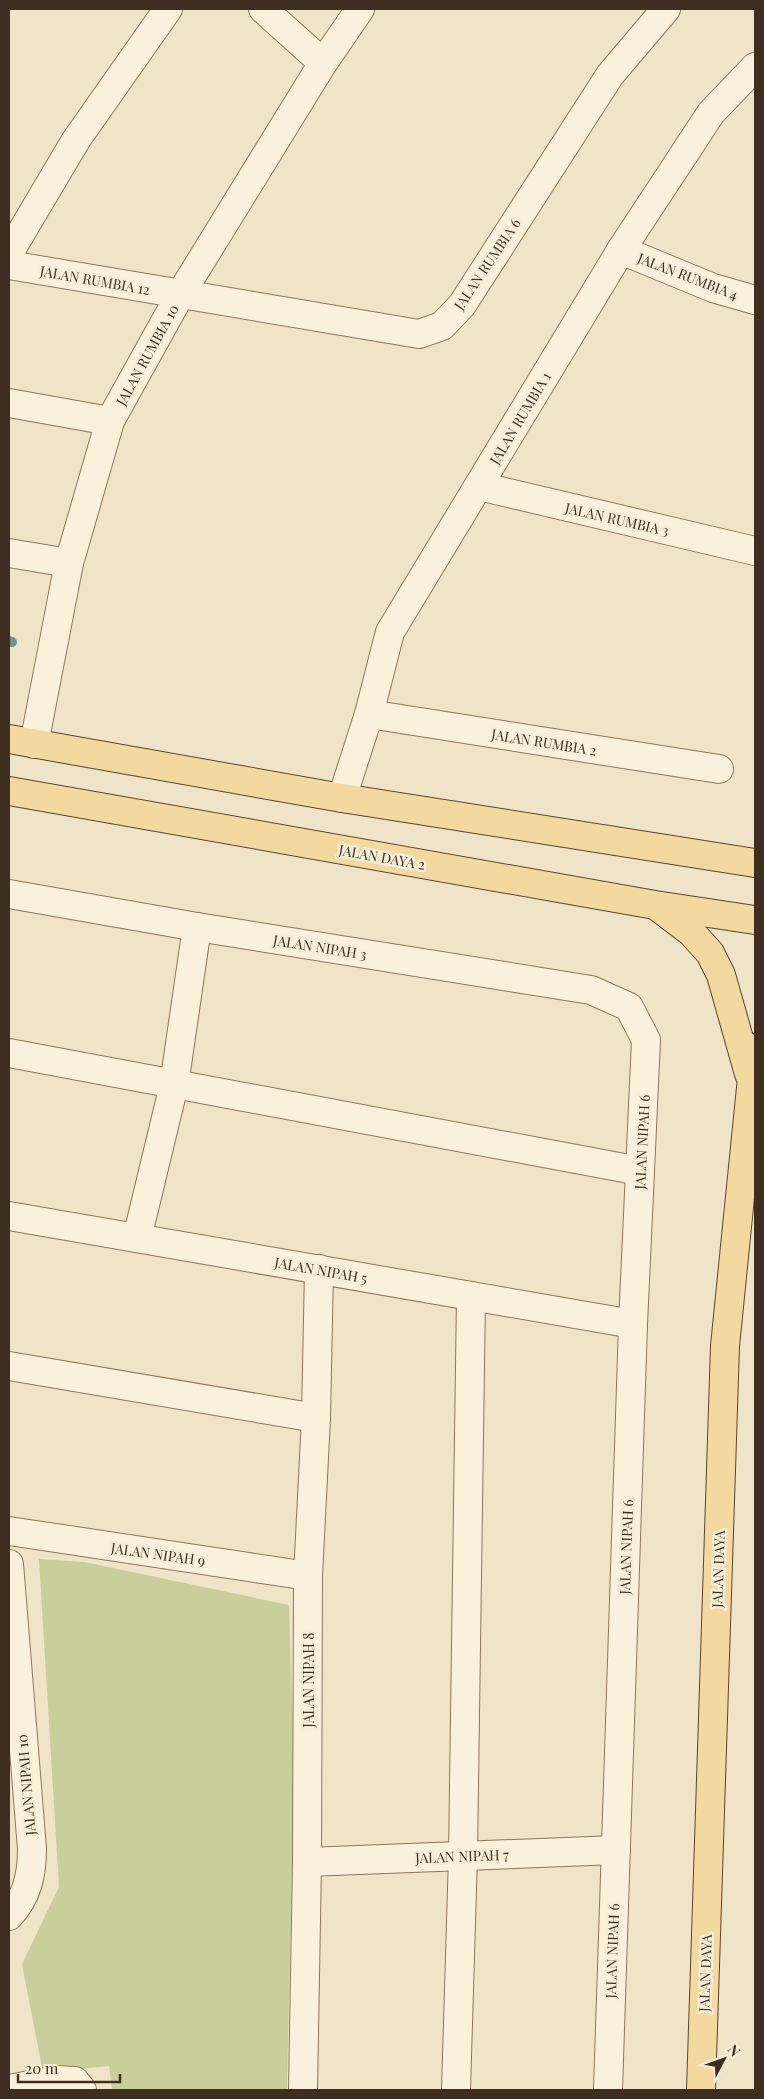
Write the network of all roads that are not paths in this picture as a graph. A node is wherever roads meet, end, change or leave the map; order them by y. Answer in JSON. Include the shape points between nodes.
{"nodes":[{"id":1,"x":168,"y":9,"type":"edge"},
{"id":2,"x":262,"y":9,"type":"edge"},
{"id":3,"x":360,"y":9,"type":"edge"},
{"id":4,"x":666,"y":9,"type":"edge"},
{"id":5,"x":323,"y":63,"type":"junction"},
{"id":6,"x":755,"y":67,"type":"edge"},
{"id":7,"x":621,"y":250,"type":"junction"},
{"id":8,"x":9,"y":253,"type":"edge"},
{"id":9,"x":9,"y":266,"type":"edge"},
{"id":10,"x":180,"y":295,"type":"junction"},
{"id":11,"x":755,"y":300,"type":"edge"},
{"id":12,"x":9,"y":402,"type":"edge"},
{"id":13,"x":110,"y":421,"type":"junction"},
{"id":14,"x":479,"y":486,"type":"junction"},
{"id":15,"x":755,"y":551,"type":"edge"},
{"id":16,"x":9,"y":553,"type":"edge"},
{"id":17,"x":69,"y":563,"type":"junction"},
{"id":18,"x":369,"y":714,"type":"junction"},
{"id":19,"x":21,"y":742,"type":"edge"},
{"id":20,"x":719,"y":769,"type":"dead end"},
{"id":21,"x":9,"y":791,"type":"edge"},
{"id":22,"x":342,"y":798,"type":"junction"},
{"id":23,"x":755,"y":863,"type":"edge"},
{"id":24,"x":9,"y":894,"type":"edge"},
{"id":25,"x":655,"y":905,"type":"junction"},
{"id":26,"x":755,"y":920,"type":"edge"},
{"id":27,"x":197,"y":927,"type":"junction"},
{"id":28,"x":629,"y":1007,"type":"joint"},
{"id":29,"x":755,"y":1048,"type":"edge"},
{"id":30,"x":9,"y":1053,"type":"edge"},
{"id":31,"x":751,"y":1080,"type":"junction"},
{"id":32,"x":174,"y":1085,"type":"junction"},
{"id":33,"x":640,"y":1171,"type":"junction"},
{"id":34,"x":9,"y":1216,"type":"edge"},
{"id":35,"x":137,"y":1238,"type":"junction"},
{"id":36,"x":319,"y":1269,"type":"junction"},
{"id":37,"x":471,"y":1296,"type":"junction"},
{"id":38,"x":634,"y":1324,"type":"junction"},
{"id":39,"x":9,"y":1366,"type":"edge"},
{"id":40,"x":316,"y":1418,"type":"junction"},
{"id":41,"x":9,"y":1531,"type":"edge"},
{"id":42,"x":9,"y":1564,"type":"edge"},
{"id":43,"x":308,"y":1576,"type":"junction"},
{"id":44,"x":616,"y":1850,"type":"junction"},
{"id":45,"x":463,"y":1856,"type":"junction"},
{"id":46,"x":307,"y":1862,"type":"junction"},
{"id":47,"x":9,"y":1916,"type":"edge"},
{"id":48,"x":9,"y":2089,"type":"edge"},
{"id":49,"x":82,"y":2090,"type":"edge"},
{"id":50,"x":303,"y":2090,"type":"edge"},
{"id":51,"x":456,"y":2090,"type":"edge"},
{"id":52,"x":608,"y":2090,"type":"edge"},
{"id":53,"x":701,"y":2090,"type":"edge"}],
"edges":[{"from":1,"to":8,"type":"street","via":[[76,140]]},
{"from":2,"to":5,"type":"street"},
{"from":3,"to":5,"type":"street","name":"JALAN RUMBIA 10"},
{"from":4,"to":10,"type":"street","name":"JALAN RUMBIA 6","via":[[610,75],[462,305],[442,326],[419,334]]},
{"from":5,"to":10,"type":"street","name":"JALAN RUMBIA 10"},
{"from":6,"to":7,"type":"street","name":"JALAN RUMBIA 1","via":[[711,113]]},
{"from":7,"to":11,"type":"street","name":"JALAN RUMBIA 4","via":[[713,288]]},
{"from":7,"to":14,"type":"street","name":"JALAN RUMBIA 1"},
{"from":9,"to":10,"type":"street","name":"JALAN RUMBIA 12"},
{"from":10,"to":13,"type":"street","name":"JALAN RUMBIA 10"},
{"from":12,"to":13,"type":"street"},
{"from":13,"to":17,"type":"street","name":"JALAN RUMBIA 10"},
{"from":14,"to":15,"type":"street","name":"JALAN RUMBIA 3"},
{"from":14,"to":18,"type":"street","name":"JALAN RUMBIA 1","via":[[390,632]]},
{"from":16,"to":17,"type":"street"},
{"from":17,"to":19,"type":"street","name":"JALAN RUMBIA 10"},
{"from":18,"to":20,"type":"street","name":"JALAN RUMBIA 2"},
{"from":18,"to":22,"type":"street","name":"JALAN RUMBIA 1"},
{"from":19,"to":22,"type":"main road"},
{"from":21,"to":25,"type":"main road","name":"JALAN DAYA 2"},
{"from":22,"to":23,"type":"main road"},
{"from":24,"to":27,"type":"street","name":"JALAN NIPAH 3"},
{"from":25,"to":26,"type":"main road","name":"JALAN DAYA 2"},
{"from":25,"to":31,"type":"main road","via":[[691,932],[710,953],[721,975]]},
{"from":27,"to":28,"type":"street","name":"JALAN NIPAH 3","via":[[590,990]]},
{"from":27,"to":32,"type":"street"},
{"from":28,"to":33,"type":"street","name":"JALAN NIPAH 6","via":[[646,1040]]},
{"from":29,"to":31,"type":"main road","name":"JALAN DAYA"},
{"from":30,"to":32,"type":"street"},
{"from":31,"to":53,"type":"main road","name":"JALAN DAYA","via":[[725,1346]]},
{"from":32,"to":33,"type":"street"},
{"from":32,"to":35,"type":"street"},
{"from":33,"to":38,"type":"street","name":"JALAN NIPAH 6"},
{"from":34,"to":35,"type":"street","name":"JALAN NIPAH 5"},
{"from":35,"to":36,"type":"street","name":"JALAN NIPAH 5"},
{"from":36,"to":37,"type":"street","name":"JALAN NIPAH 5"},
{"from":36,"to":40,"type":"street","name":"JALAN NIPAH 8"},
{"from":37,"to":38,"type":"street","name":"JALAN NIPAH 5"},
{"from":37,"to":45,"type":"street"},
{"from":38,"to":44,"type":"street","name":"JALAN NIPAH 6"},
{"from":39,"to":40,"type":"street"},
{"from":40,"to":43,"type":"street","name":"JALAN NIPAH 8"},
{"from":41,"to":43,"type":"street","name":"JALAN NIPAH 9"},
{"from":42,"to":47,"type":"street","name":"JALAN NIPAH 10","via":[[32,1849],[27,1887]]},
{"from":43,"to":46,"type":"street","name":"JALAN NIPAH 8"},
{"from":44,"to":45,"type":"street","name":"JALAN NIPAH 7"},
{"from":44,"to":52,"type":"street","name":"JALAN NIPAH 6"},
{"from":45,"to":46,"type":"street","name":"JALAN NIPAH 7"},
{"from":45,"to":51,"type":"street"},
{"from":46,"to":50,"type":"street","name":"JALAN NIPAH 8"},
{"from":48,"to":49,"type":"street","via":[[56,2080],[74,2081]]}]}
